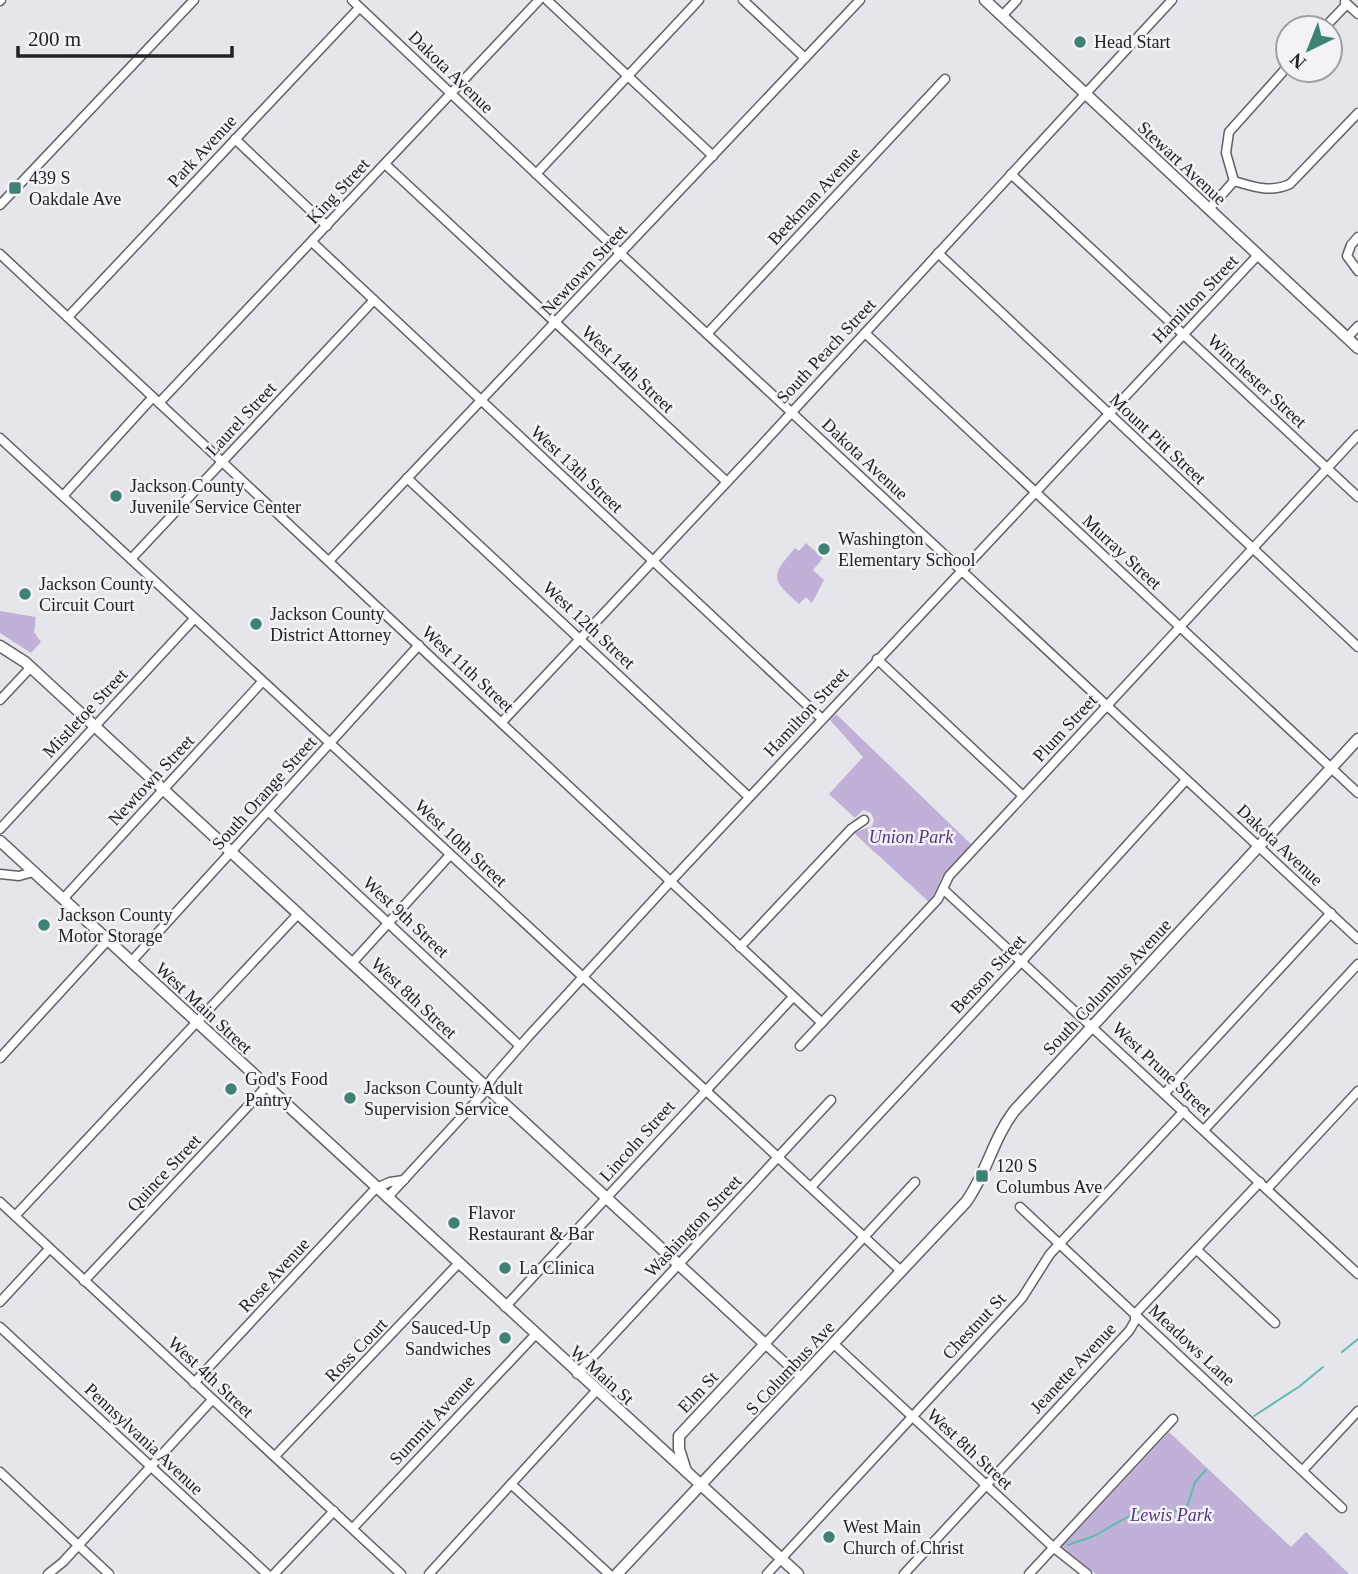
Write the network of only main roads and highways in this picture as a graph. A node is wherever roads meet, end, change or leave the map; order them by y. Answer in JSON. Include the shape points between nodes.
{"nodes":[{"id":1,"x":985,"y":0,"type":"edge"},
{"id":2,"x":1358,"y":348,"type":"edge"},
{"id":3,"x":0,"y":646,"type":"edge"},
{"id":4,"x":1358,"y":740,"type":"edge"},
{"id":5,"x":0,"y":841,"type":"edge"},
{"id":6,"x":387,"y":1198,"type":"joint"},
{"id":7,"x":901,"y":1271,"type":"joint"},
{"id":8,"x":765,"y":1344,"type":"joint"},
{"id":9,"x":679,"y":1436,"type":"junction"},
{"id":10,"x":655,"y":1444,"type":"junction"},
{"id":11,"x":685,"y":1471,"type":"junction"},
{"id":12,"x":700,"y":1484,"type":"junction"},
{"id":13,"x":617,"y":1574,"type":"edge"},
{"id":14,"x":798,"y":1574,"type":"edge"}],
"edges":[{"from":1,"to":2,"type":"main road","name":"Stewart Avenue"},
{"from":3,"to":8,"type":"main road","name":"West 8th Street","via":[[31,667]]},
{"from":4,"to":7,"type":"main road","name":"South Columbus Avenue","via":[[1015,1110],[1000,1132],[977,1187]]},
{"from":5,"to":6,"type":"main road","name":"West Main Street"},
{"from":6,"to":10,"type":"main road","name":"W Main St"},
{"from":7,"to":12,"type":"main road","name":"S Columbus Ave"},
{"from":8,"to":9,"type":"main road","name":"Elm St"},
{"from":9,"to":10,"type":"main road"},
{"from":9,"to":11,"type":"main road","name":"Elm St"},
{"from":10,"to":11,"type":"main road","name":"W Main St"},
{"from":11,"to":12,"type":"main road","name":"W Main St"},
{"from":12,"to":13,"type":"main road","name":"S Columbus Ave"},
{"from":12,"to":14,"type":"main road","name":"W Main St"}]}
